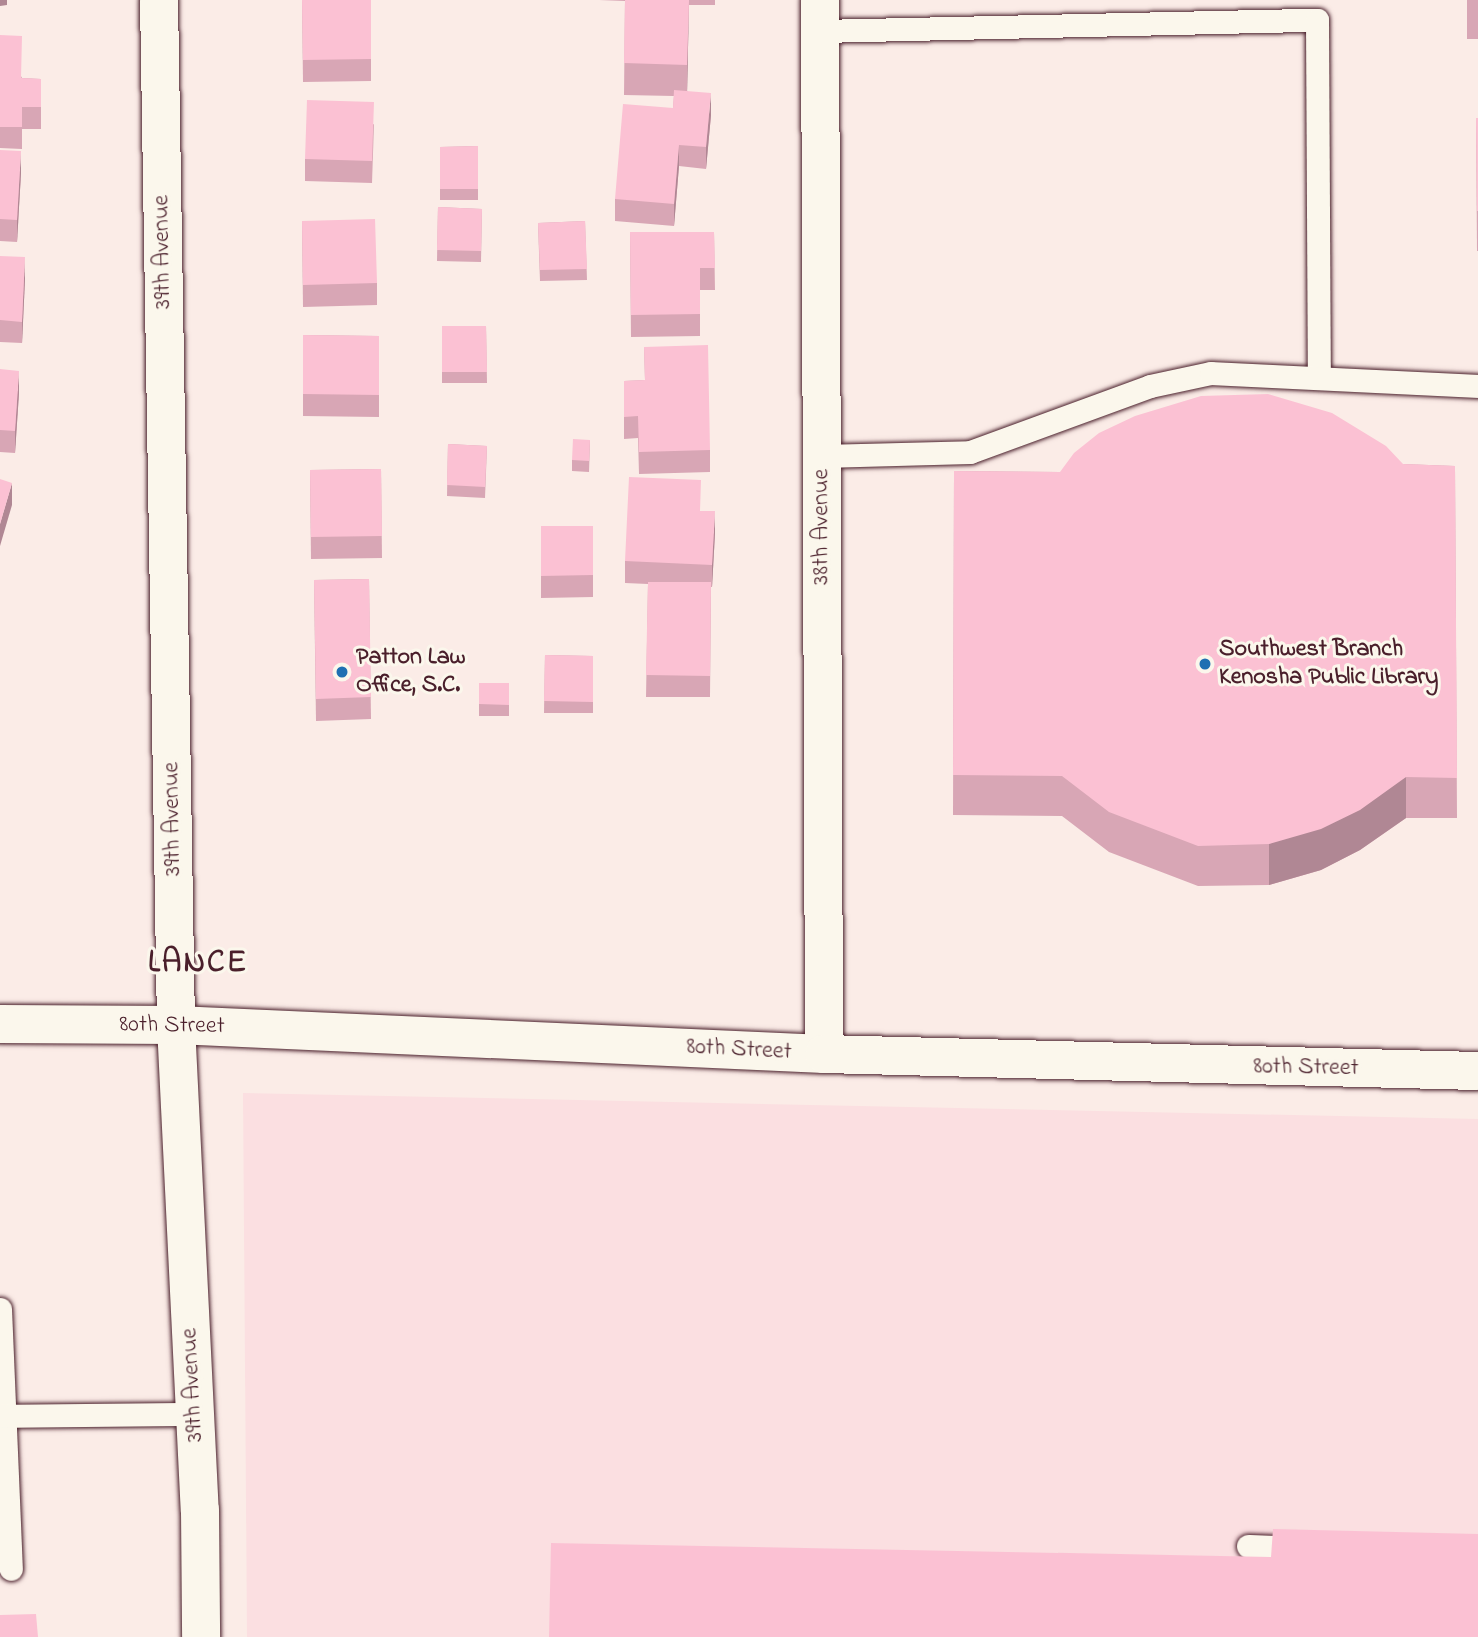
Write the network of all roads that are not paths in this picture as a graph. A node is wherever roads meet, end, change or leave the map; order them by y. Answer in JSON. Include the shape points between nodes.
{"nodes":[{"id":1,"x":159,"y":0,"type":"edge"},
{"id":2,"x":820,"y":16,"type":"edge"},
{"id":3,"x":1319,"y":377,"type":"junction"},
{"id":4,"x":1478,"y":386,"type":"edge"},
{"id":5,"x":822,"y":456,"type":"junction"},
{"id":6,"x":0,"y":1024,"type":"edge"},
{"id":7,"x":176,"y":1025,"type":"junction"},
{"id":8,"x":824,"y":1054,"type":"junction"},
{"id":9,"x":1478,"y":1071,"type":"edge"},
{"id":10,"x":0,"y":1309,"type":"edge"},
{"id":11,"x":1,"y":1336,"type":"edge"},
{"id":12,"x":194,"y":1414,"type":"junction"},
{"id":13,"x":2,"y":1416,"type":"edge"},
{"id":14,"x":1248,"y":1546,"type":"dead end"},
{"id":15,"x":1330,"y":1549,"type":"edge"},
{"id":16,"x":11,"y":1569,"type":"dead end"},
{"id":17,"x":201,"y":1637,"type":"edge"}],
"edges":[{"from":1,"to":7,"type":"street","name":"39th Avenue"},
{"from":2,"to":3,"type":"lane","via":[[1317,20]]},
{"from":2,"to":5,"type":"street","name":"38th Avenue"},
{"from":3,"to":4,"type":"lane"},
{"from":3,"to":5,"type":"lane","via":[[1210,373],[1150,386],[970,452]]},
{"from":5,"to":8,"type":"street","name":"38th Avenue"},
{"from":6,"to":7,"type":"street","name":"80th Street"},
{"from":7,"to":8,"type":"street","name":"80th Street"},
{"from":7,"to":12,"type":"street","name":"39th Avenue"},
{"from":8,"to":9,"type":"street","name":"80th Street"},
{"from":10,"to":11,"type":"lane"},
{"from":11,"to":13,"type":"lane"},
{"from":12,"to":13,"type":"lane"},
{"from":12,"to":17,"type":"street","name":"39th Avenue"},
{"from":13,"to":16,"type":"lane"},
{"from":14,"to":15,"type":"lane"}]}
